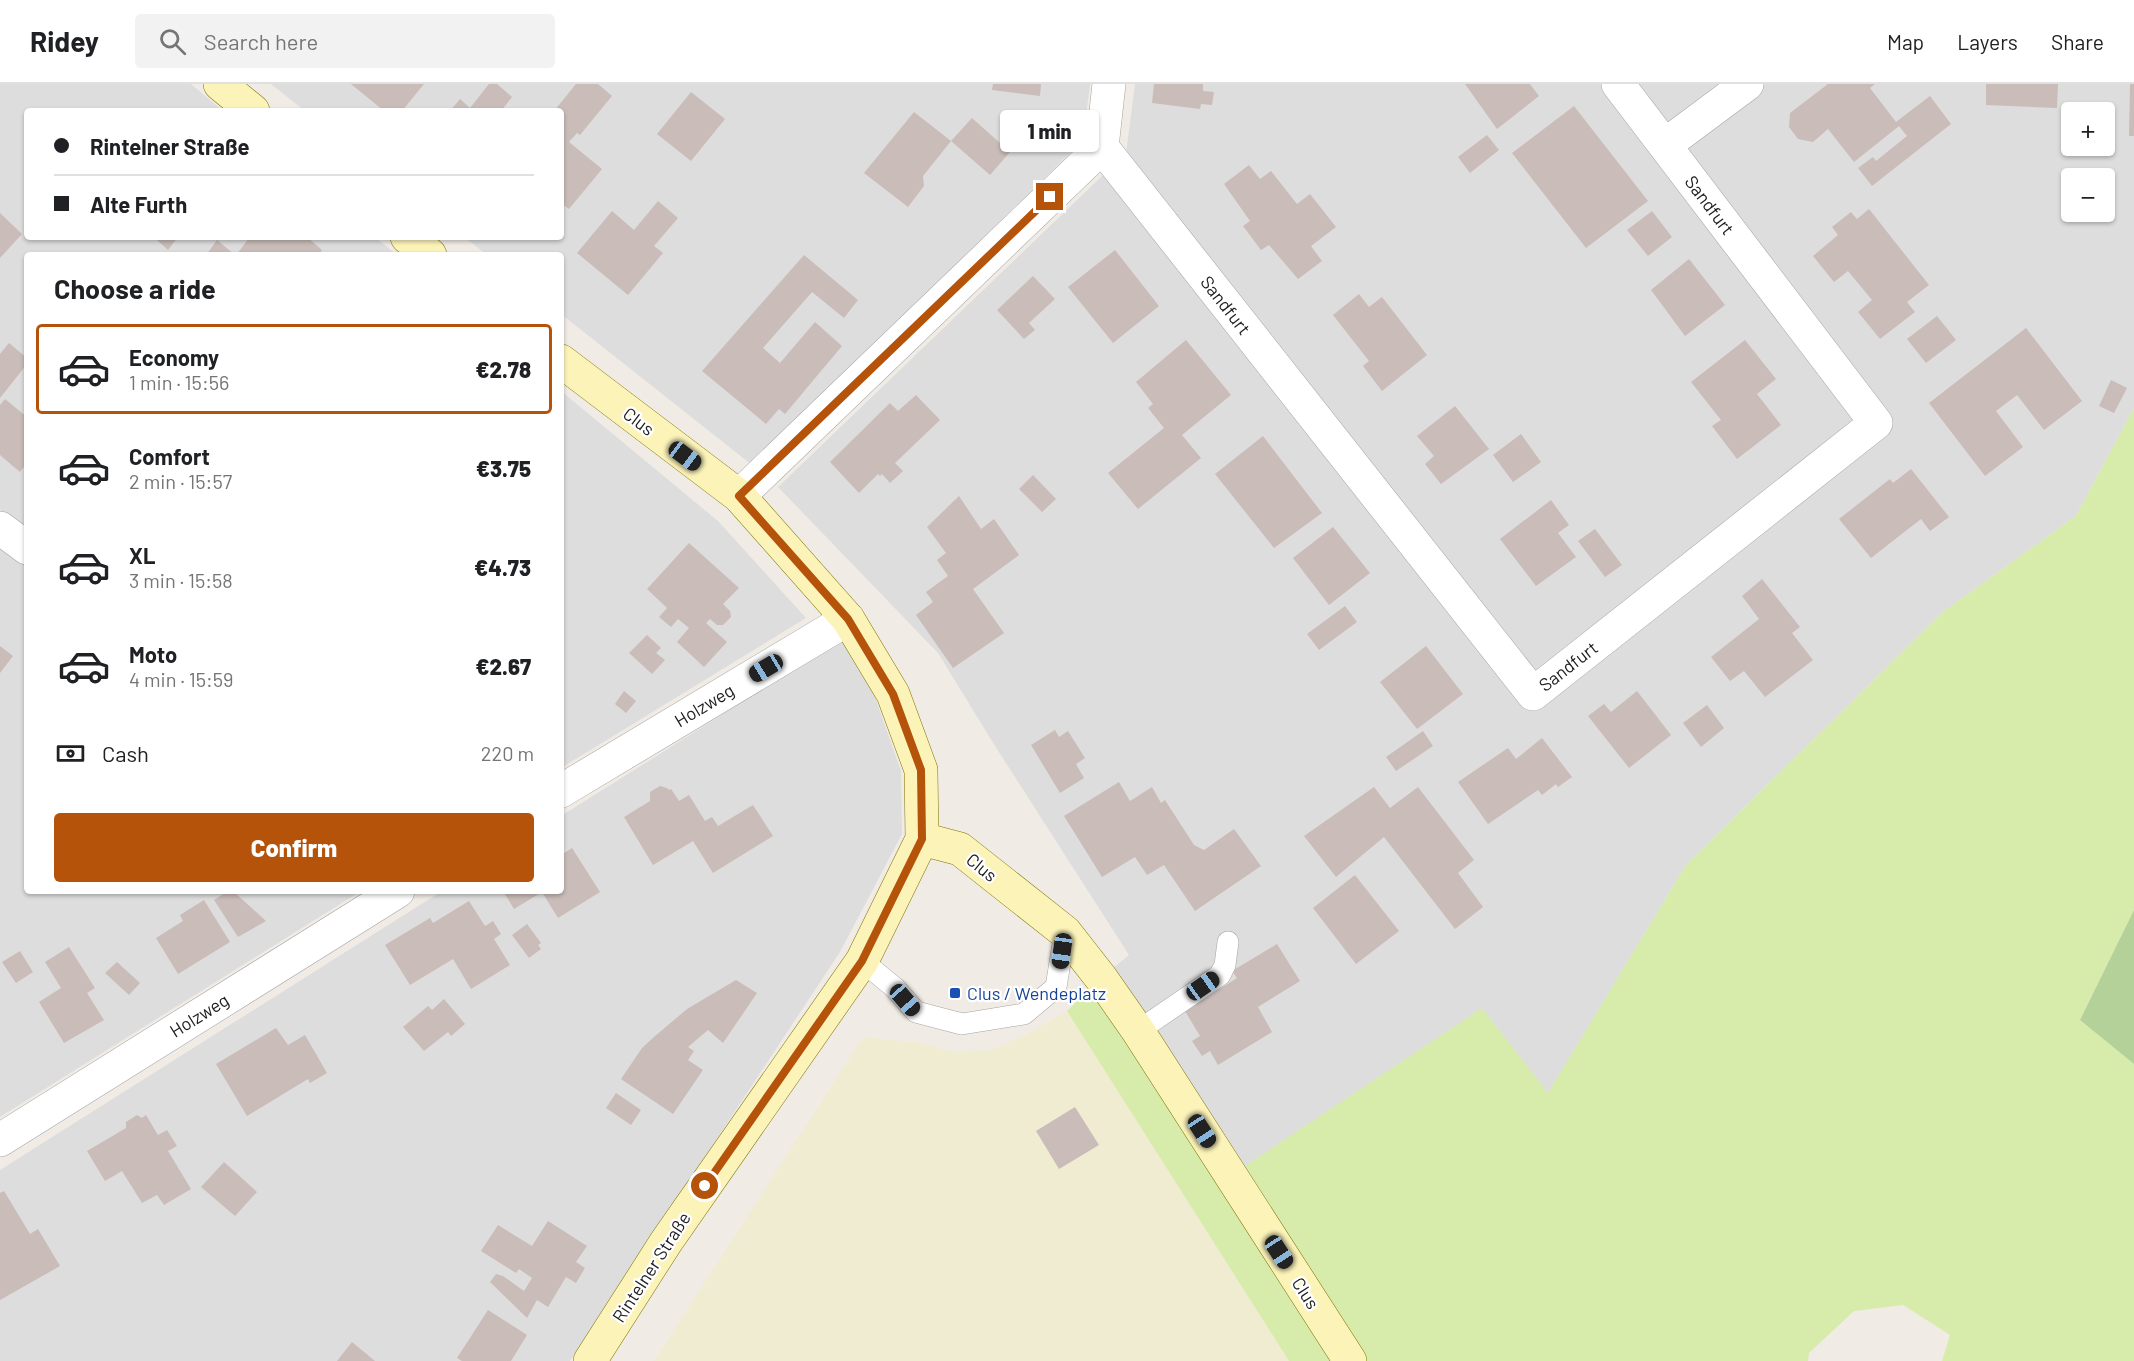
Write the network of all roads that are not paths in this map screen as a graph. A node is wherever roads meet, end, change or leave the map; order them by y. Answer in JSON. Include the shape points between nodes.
{"nodes":[{"id":1,"x":220,"y":84,"type":"edge"},
{"id":2,"x":1109,"y":84,"type":"edge"},
{"id":3,"x":1618,"y":84,"type":"edge"},
{"id":4,"x":1747,"y":84,"type":"edge"},
{"id":5,"x":249,"y":108,"type":"edge"},
{"id":6,"x":1665,"y":145,"type":"junction"},
{"id":7,"x":1102,"y":147,"type":"junction"},
{"id":8,"x":411,"y":240,"type":"edge"},
{"id":9,"x":426,"y":252,"type":"edge"},
{"id":10,"x":564,"y":363,"type":"edge"},
{"id":11,"x":739,"y":496,"type":"junction"},
{"id":12,"x":0,"y":528,"type":"edge"},
{"id":13,"x":24,"y":546,"type":"edge"},
{"id":14,"x":848,"y":619,"type":"junction"},
{"id":15,"x":564,"y":790,"type":"edge"},
{"id":16,"x":922,"y":839,"type":"junction"},
{"id":17,"x":393,"y":894,"type":"edge"},
{"id":18,"x":1065,"y":932,"type":"junction"},
{"id":19,"x":1227,"y":942,"type":"dead end"},
{"id":20,"x":862,"y":961,"type":"junction"},
{"id":21,"x":1138,"y":1031,"type":"junction"},
{"id":22,"x":0,"y":1140,"type":"edge"},
{"id":23,"x":590,"y":1361,"type":"edge"},
{"id":24,"x":1350,"y":1361,"type":"edge"}],
"edges":[{"from":1,"to":5,"type":"main road"},
{"from":2,"to":7,"type":"street"},
{"from":3,"to":6,"type":"street","name":"Sandfurt"},
{"from":4,"to":6,"type":"street"},
{"from":6,"to":7,"type":"street","name":"Sandfurt","via":[[1876,423],[1533,694]]},
{"from":7,"to":11,"type":"street"},
{"from":8,"to":9,"type":"main road"},
{"from":10,"to":11,"type":"main road","name":"Clus"},
{"from":11,"to":14,"type":"main road","name":"Clus"},
{"from":12,"to":13,"type":"street"},
{"from":14,"to":15,"type":"street","name":"Holzweg"},
{"from":14,"to":16,"type":"main road","name":"Clus","via":[[893,694],[921,770]]},
{"from":16,"to":18,"type":"main road","name":"Clus","via":[[960,849]]},
{"from":16,"to":20,"type":"main road","name":"Rintelner Straße"},
{"from":17,"to":22,"type":"street","name":"Holzweg"},
{"from":18,"to":20,"type":"lane","via":[[1056,987],[1024,1014],[962,1024],[916,1012],[895,988]]},
{"from":18,"to":21,"type":"main road","name":"Clus"},
{"from":19,"to":21,"type":"lane","via":[[1220,975]]},
{"from":20,"to":23,"type":"main road","name":"Rintelner Straße","via":[[666,1242]]},
{"from":21,"to":24,"type":"main road","name":"Clus"}]}
